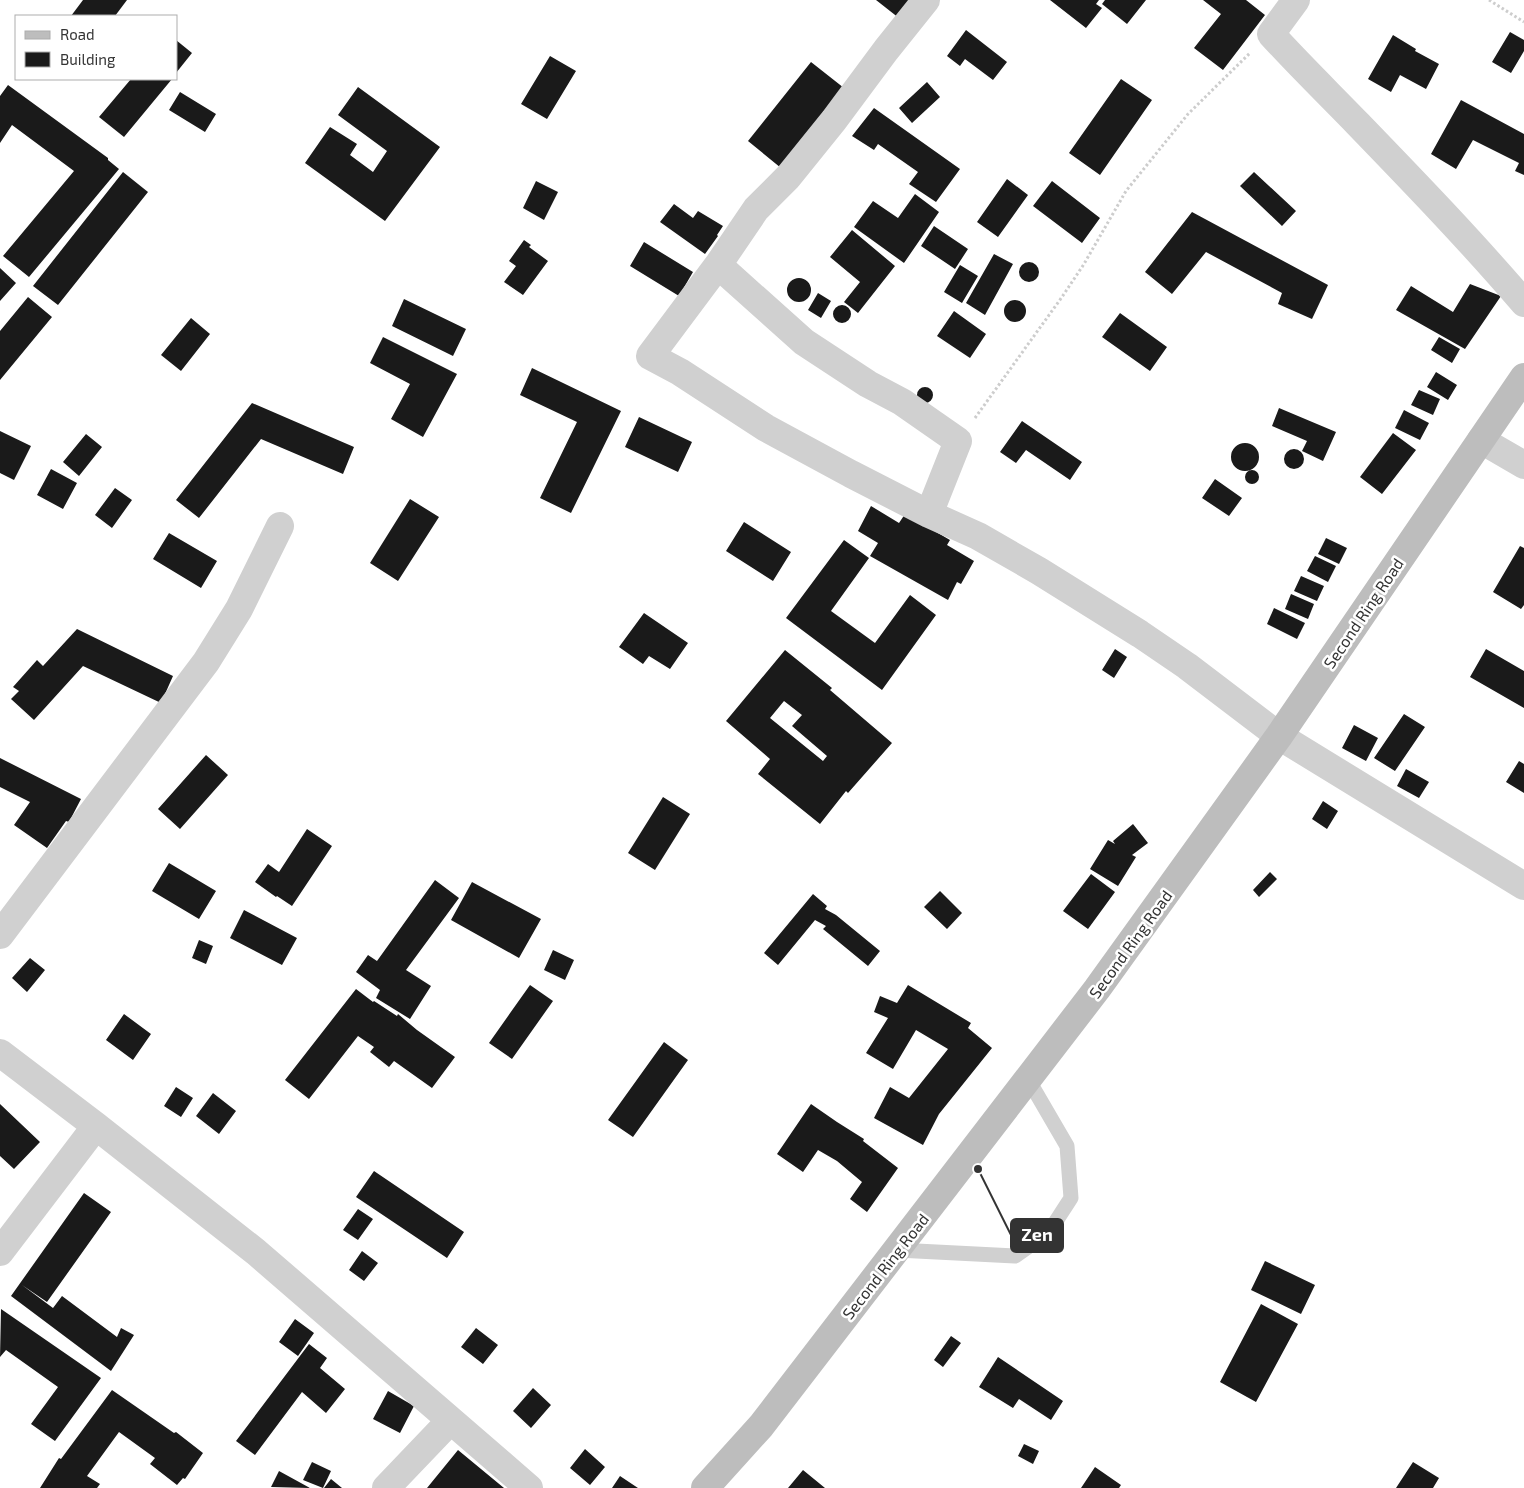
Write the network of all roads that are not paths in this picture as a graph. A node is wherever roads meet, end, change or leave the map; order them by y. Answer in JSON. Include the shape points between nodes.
{"nodes":[{"id":1,"x":926,"y":0,"type":"edge"},
{"id":2,"x":1296,"y":0,"type":"edge"},
{"id":3,"x":718,"y":265,"type":"junction"},
{"id":4,"x":1524,"y":303,"type":"edge"},
{"id":5,"x":1524,"y":377,"type":"edge"},
{"id":6,"x":1480,"y":440,"type":"junction"},
{"id":7,"x":1524,"y":465,"type":"edge"},
{"id":8,"x":929,"y":514,"type":"junction"},
{"id":9,"x":280,"y":526,"type":"dead end"},
{"id":10,"x":1279,"y":736,"type":"junction"},
{"id":11,"x":1524,"y":886,"type":"edge"},
{"id":12,"x":0,"y":935,"type":"edge"},
{"id":13,"x":0,"y":1054,"type":"edge"},
{"id":14,"x":1028,"y":1079,"type":"junction"},
{"id":15,"x":96,"y":1126,"type":"junction"},
{"id":16,"x":897,"y":1250,"type":"junction"},
{"id":17,"x":0,"y":1252,"type":"edge"},
{"id":18,"x":450,"y":1420,"type":"junction"},
{"id":19,"x":386,"y":1488,"type":"edge"},
{"id":20,"x":529,"y":1488,"type":"edge"},
{"id":21,"x":705,"y":1488,"type":"edge"}],
"edges":[{"from":1,"to":3,"type":"street","via":[[788,177],[756,209]]},
{"from":2,"to":4,"type":"street","via":[[1271,34],[1425,193]]},
{"from":3,"to":8,"type":"street","via":[[804,342],[958,440]]},
{"from":3,"to":8,"type":"street","via":[[650,356],[766,428]]},
{"from":5,"to":6,"type":"main road","name":"Second Ring Road"},
{"from":6,"to":7,"type":"street"},
{"from":6,"to":10,"type":"main road","name":"Second Ring Road"},
{"from":8,"to":10,"type":"street","via":[[978,536],[1126,625],[1187,666]]},
{"from":9,"to":12,"type":"street","via":[[239,609],[206,662]]},
{"from":10,"to":11,"type":"street"},
{"from":10,"to":14,"type":"main road","name":"Second Ring Road","via":[[1097,989]]},
{"from":13,"to":15,"type":"street"},
{"from":14,"to":16,"type":"main road","name":"Second Ring Road"},
{"from":14,"to":16,"type":"lane","via":[[1067,1146],[1070,1198],[1049,1232],[1015,1256]]},
{"from":15,"to":17,"type":"street"},
{"from":15,"to":18,"type":"street","via":[[256,1252]]},
{"from":16,"to":21,"type":"main road","name":"Second Ring Road","via":[[761,1426]]},
{"from":18,"to":19,"type":"street"},
{"from":18,"to":20,"type":"street"}]}
